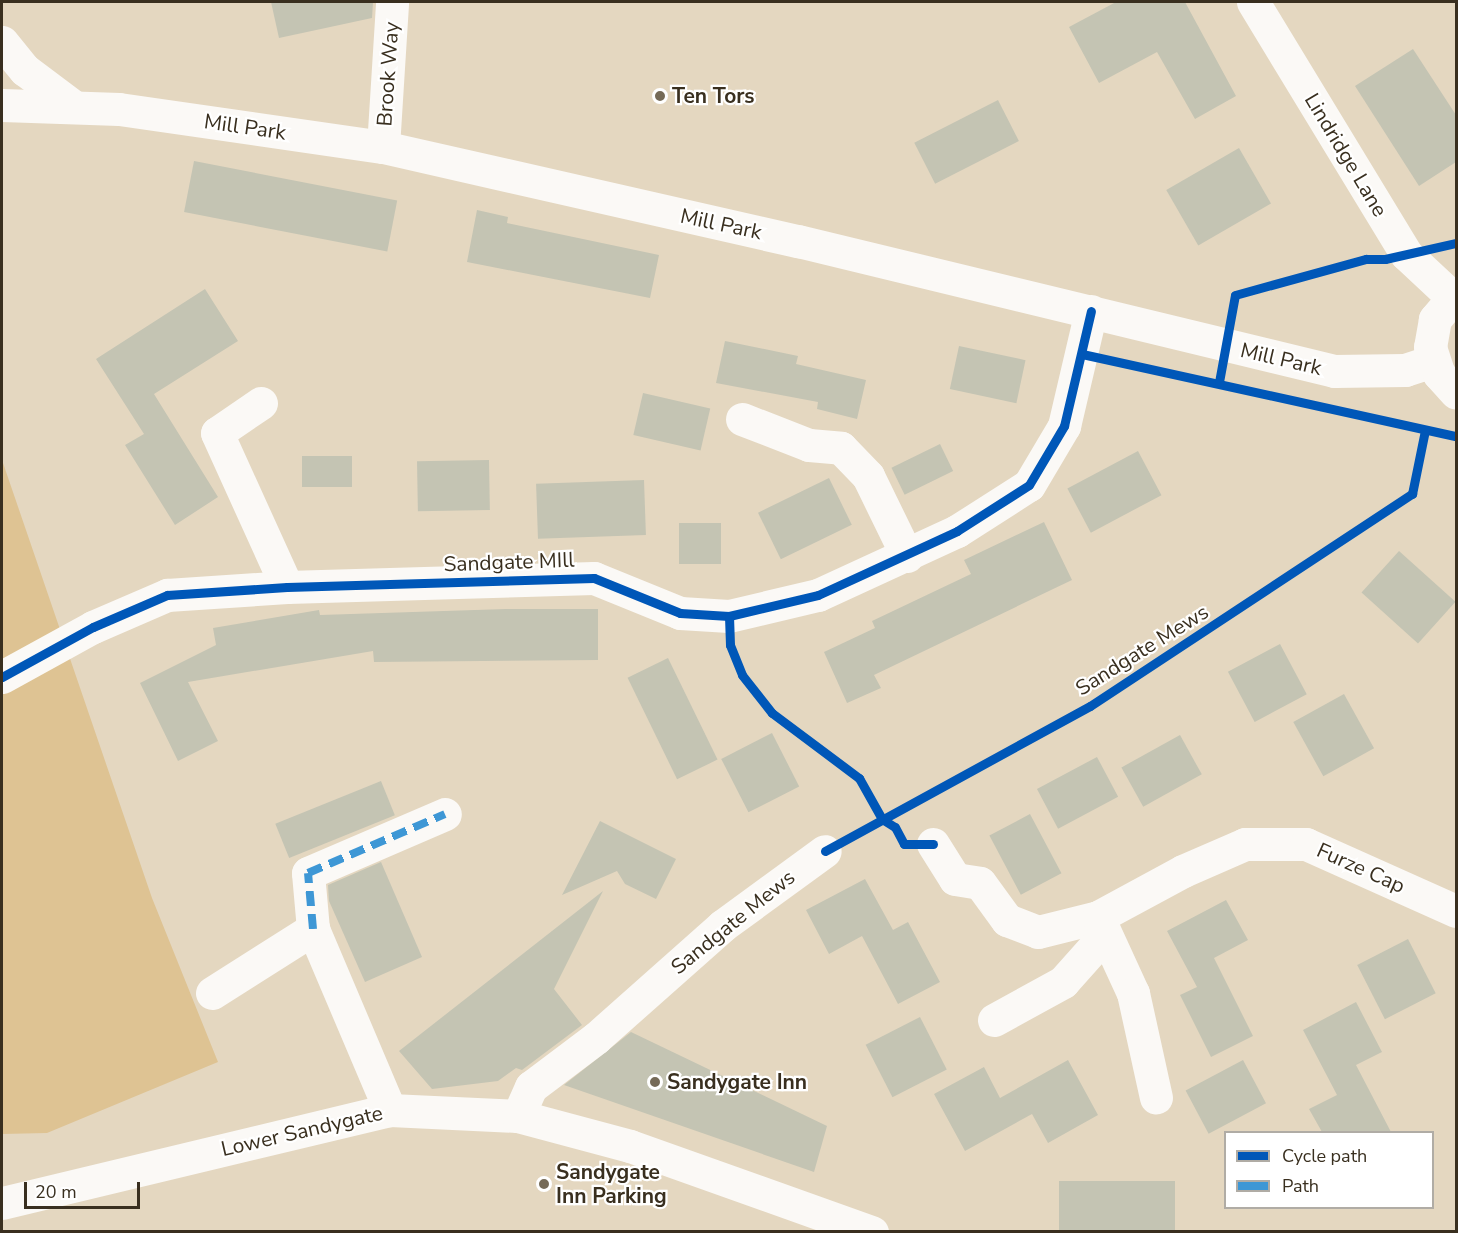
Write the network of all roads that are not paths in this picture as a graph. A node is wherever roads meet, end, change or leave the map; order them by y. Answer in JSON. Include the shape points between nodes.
{"nodes":[{"id":1,"x":392,"y":2,"type":"edge"},
{"id":2,"x":1253,"y":2,"type":"edge"},
{"id":3,"x":2,"y":42,"type":"edge"},
{"id":4,"x":2,"y":105,"type":"edge"},
{"id":5,"x":73,"y":106,"type":"junction"},
{"id":6,"x":382,"y":147,"type":"junction"},
{"id":7,"x":1454,"y":296,"type":"edge"},
{"id":8,"x":1091,"y":310,"type":"junction"},
{"id":9,"x":1433,"y":361,"type":"junction"},
{"id":10,"x":1456,"y":393,"type":"edge"},
{"id":11,"x":261,"y":403,"type":"dead end"},
{"id":12,"x":742,"y":419,"type":"dead end"},
{"id":13,"x":907,"y":556,"type":"junction"},
{"id":14,"x":287,"y":587,"type":"junction"},
{"id":15,"x":2,"y":677,"type":"edge"},
{"id":16,"x":445,"y":814,"type":"dead end"},
{"id":17,"x":933,"y":844,"type":"dead end"},
{"id":18,"x":825,"y":851,"type":"dead end"},
{"id":19,"x":1456,"y":911,"type":"edge"},
{"id":20,"x":1101,"y":926,"type":"junction"},
{"id":21,"x":314,"y":929,"type":"junction"},
{"id":22,"x":212,"y":993,"type":"dead end"},
{"id":23,"x":994,"y":1020,"type":"dead end"},
{"id":24,"x":1156,"y":1098,"type":"dead end"},
{"id":25,"x":390,"y":1110,"type":"junction"},
{"id":26,"x":518,"y":1116,"type":"junction"},
{"id":27,"x":4,"y":1203,"type":"edge"},
{"id":28,"x":872,"y":1232,"type":"edge"}],
"edges":[{"from":1,"to":6,"type":"main road","name":"Brook Way"},
{"from":2,"to":7,"type":"main road","name":"Lindridge Lane","via":[[1406,254]]},
{"from":3,"to":5,"type":"main road","via":[[25,70]]},
{"from":4,"to":5,"type":"main road","name":"Mill Park"},
{"from":5,"to":6,"type":"main road","name":"Mill Park"},
{"from":6,"to":8,"type":"main road","name":"Mill Park"},
{"from":7,"to":9,"type":"main road","via":[[1433,326]]},
{"from":8,"to":9,"type":"main road","name":"Mill Park","via":[[1334,371],[1405,370]]},
{"from":8,"to":13,"type":"main road","name":"Sandgate MIll","via":[[1064,426],[1029,485],[957,531]]},
{"from":9,"to":10,"type":"main road"},
{"from":11,"to":14,"type":"main road","via":[[217,433]]},
{"from":12,"to":13,"type":"main road","via":[[809,445],[841,448],[868,476]]},
{"from":13,"to":14,"type":"main road","name":"Sandgate MIll","via":[[818,595],[729,616],[680,613],[594,578]]},
{"from":14,"to":15,"type":"main road","name":"Sandgate MIll","via":[[167,595],[93,627]]},
{"from":16,"to":21,"type":"main road","via":[[308,873]]},
{"from":17,"to":20,"type":"main road","name":"Furze Cap","via":[[955,879],[980,883],[1007,920],[1038,932]]},
{"from":18,"to":26,"type":"main road","name":"Sandgate Mews","via":[[723,926],[596,1038],[531,1087]]},
{"from":19,"to":20,"type":"main road","name":"Furze Cap","via":[[1306,844],[1245,844],[1184,871]]},
{"from":20,"to":23,"type":"main road","via":[[1063,982]]},
{"from":20,"to":24,"type":"main road","via":[[1132,993]]},
{"from":21,"to":22,"type":"main road"},
{"from":21,"to":25,"type":"main road"},
{"from":25,"to":26,"type":"main road","name":"Lower Sandygate"},
{"from":25,"to":27,"type":"main road","name":"Lower Sandygate"},
{"from":26,"to":28,"type":"main road","name":"Lower Sandygate","via":[[630,1146]]}]}
